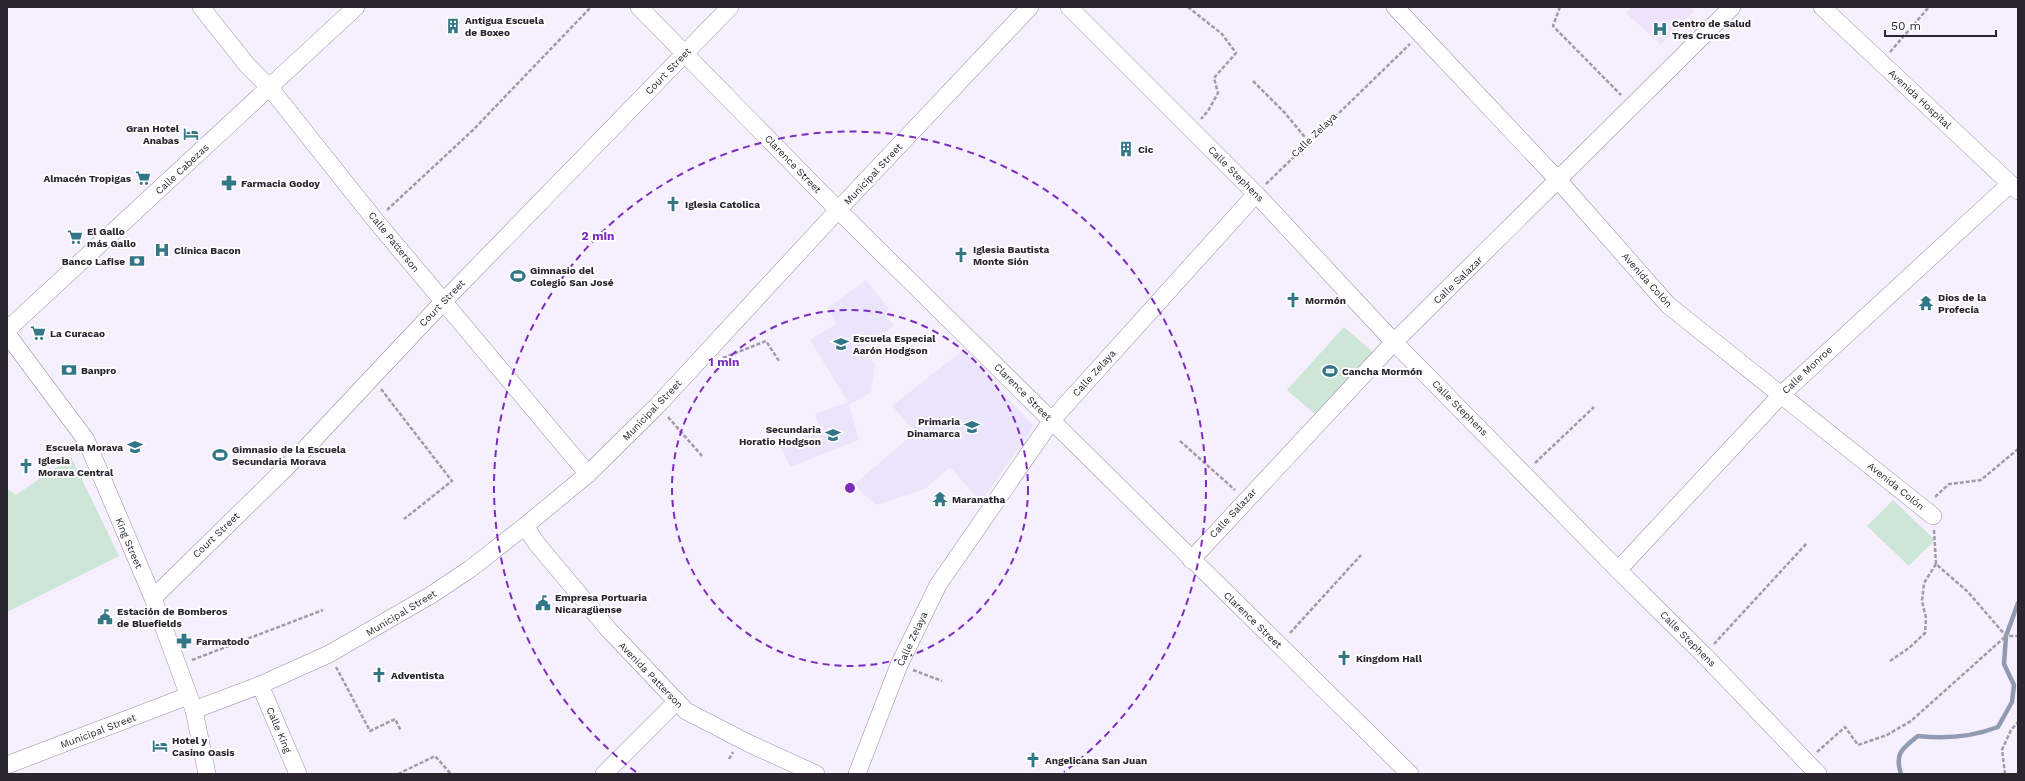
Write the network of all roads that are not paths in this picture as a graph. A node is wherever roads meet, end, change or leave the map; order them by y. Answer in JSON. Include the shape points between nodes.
{"nodes":[{"id":1,"x":201,"y":7,"type":"edge"},
{"id":2,"x":356,"y":7,"type":"edge"},
{"id":3,"x":639,"y":7,"type":"edge"},
{"id":4,"x":730,"y":7,"type":"edge"},
{"id":5,"x":1030,"y":7,"type":"edge"},
{"id":6,"x":1069,"y":7,"type":"edge"},
{"id":7,"x":1395,"y":7,"type":"edge"},
{"id":8,"x":1732,"y":7,"type":"edge"},
{"id":9,"x":1822,"y":7,"type":"edge"},
{"id":10,"x":685,"y":53,"type":"junction"},
{"id":11,"x":270,"y":88,"type":"junction"},
{"id":12,"x":1559,"y":181,"type":"junction"},
{"id":13,"x":2014,"y":187,"type":"edge"},
{"id":14,"x":1256,"y":194,"type":"junction"},
{"id":15,"x":838,"y":210,"type":"junction"},
{"id":16,"x":443,"y":302,"type":"junction"},
{"id":17,"x":7,"y":330,"type":"edge"},
{"id":18,"x":7,"y":334,"type":"edge"},
{"id":19,"x":1394,"y":342,"type":"junction"},
{"id":20,"x":1781,"y":395,"type":"junction"},
{"id":21,"x":1052,"y":420,"type":"junction"},
{"id":22,"x":588,"y":474,"type":"junction"},
{"id":23,"x":1928,"y":512,"type":"road end"},
{"id":24,"x":525,"y":526,"type":"junction"},
{"id":25,"x":1191,"y":560,"type":"junction"},
{"id":26,"x":1618,"y":570,"type":"junction"},
{"id":27,"x":153,"y":598,"type":"junction"},
{"id":28,"x":260,"y":685,"type":"junction"},
{"id":29,"x":677,"y":701,"type":"junction"},
{"id":30,"x":191,"y":703,"type":"junction"},
{"id":31,"x":7,"y":765,"type":"edge"},
{"id":32,"x":206,"y":774,"type":"edge"},
{"id":33,"x":298,"y":774,"type":"edge"},
{"id":34,"x":604,"y":774,"type":"edge"},
{"id":35,"x":816,"y":774,"type":"edge"},
{"id":36,"x":857,"y":774,"type":"edge"},
{"id":37,"x":1410,"y":774,"type":"edge"},
{"id":38,"x":1818,"y":774,"type":"edge"}],
"edges":[{"from":1,"to":11,"type":"street","name":"Calle Patterson","via":[[247,65]]},
{"from":2,"to":11,"type":"street","name":"Calle Cabezas"},
{"from":3,"to":10,"type":"street","name":"Clarence Street"},
{"from":4,"to":10,"type":"street","name":"Court Street"},
{"from":5,"to":15,"type":"street","name":"Municipal Street"},
{"from":6,"to":14,"type":"street","name":"Calle Stephens"},
{"from":7,"to":12,"type":"street","name":"Avenida Colón"},
{"from":8,"to":12,"type":"street","name":"Calle Salazar"},
{"from":9,"to":13,"type":"street","name":"Avenida Hospital"},
{"from":10,"to":15,"type":"street","name":"Clarence Street"},
{"from":10,"to":16,"type":"street","name":"Court Street"},
{"from":11,"to":16,"type":"street","name":"Calle Patterson"},
{"from":11,"to":17,"type":"street","name":"Calle Cabezas"},
{"from":12,"to":19,"type":"street","name":"Calle Salazar"},
{"from":12,"to":20,"type":"street","name":"Avenida Colón","via":[[1668,306]]},
{"from":13,"to":20,"type":"street","name":"Calle Monroe"},
{"from":14,"to":19,"type":"street","name":"Calle Stephens"},
{"from":14,"to":21,"type":"street","name":"Calle Zelaya"},
{"from":15,"to":21,"type":"street","name":"Clarence Street"},
{"from":15,"to":22,"type":"street","name":"Municipal Street","via":[[657,406]]},
{"from":16,"to":22,"type":"street","name":"Calle Patterson"},
{"from":16,"to":27,"type":"street","name":"Court Street","via":[[303,451]]},
{"from":18,"to":27,"type":"street","name":"King Street","via":[[86,440]]},
{"from":19,"to":25,"type":"street","name":"Calle Salazar"},
{"from":19,"to":26,"type":"street","name":"Calle Stephens"},
{"from":20,"to":23,"type":"street","name":"Avenida Colón"},
{"from":20,"to":26,"type":"street","name":"Calle Monroe"},
{"from":21,"to":25,"type":"street","name":"Clarence Street"},
{"from":21,"to":36,"type":"street","name":"Calle Zelaya","via":[[938,585],[899,665]]},
{"from":22,"to":24,"type":"street","name":"Municipal Street"},
{"from":24,"to":28,"type":"street","name":"Municipal Street","via":[[470,569],[431,595],[329,654]]},
{"from":24,"to":29,"type":"street","name":"Avenida Patterson","via":[[609,630]]},
{"from":25,"to":37,"type":"street","name":"Clarence Street"},
{"from":26,"to":38,"type":"street","name":"Calle Stephens","via":[[1704,654]]},
{"from":27,"to":30,"type":"street","name":"King Street"},
{"from":28,"to":30,"type":"street","name":"Municipal Street"},
{"from":28,"to":33,"type":"street","name":"Calle King"},
{"from":29,"to":34,"type":"street"},
{"from":29,"to":35,"type":"street","name":"Avenida Patterson","via":[[686,711]]},
{"from":30,"to":31,"type":"street","name":"Municipal Street"},
{"from":30,"to":32,"type":"street","name":"King Street"}]}
